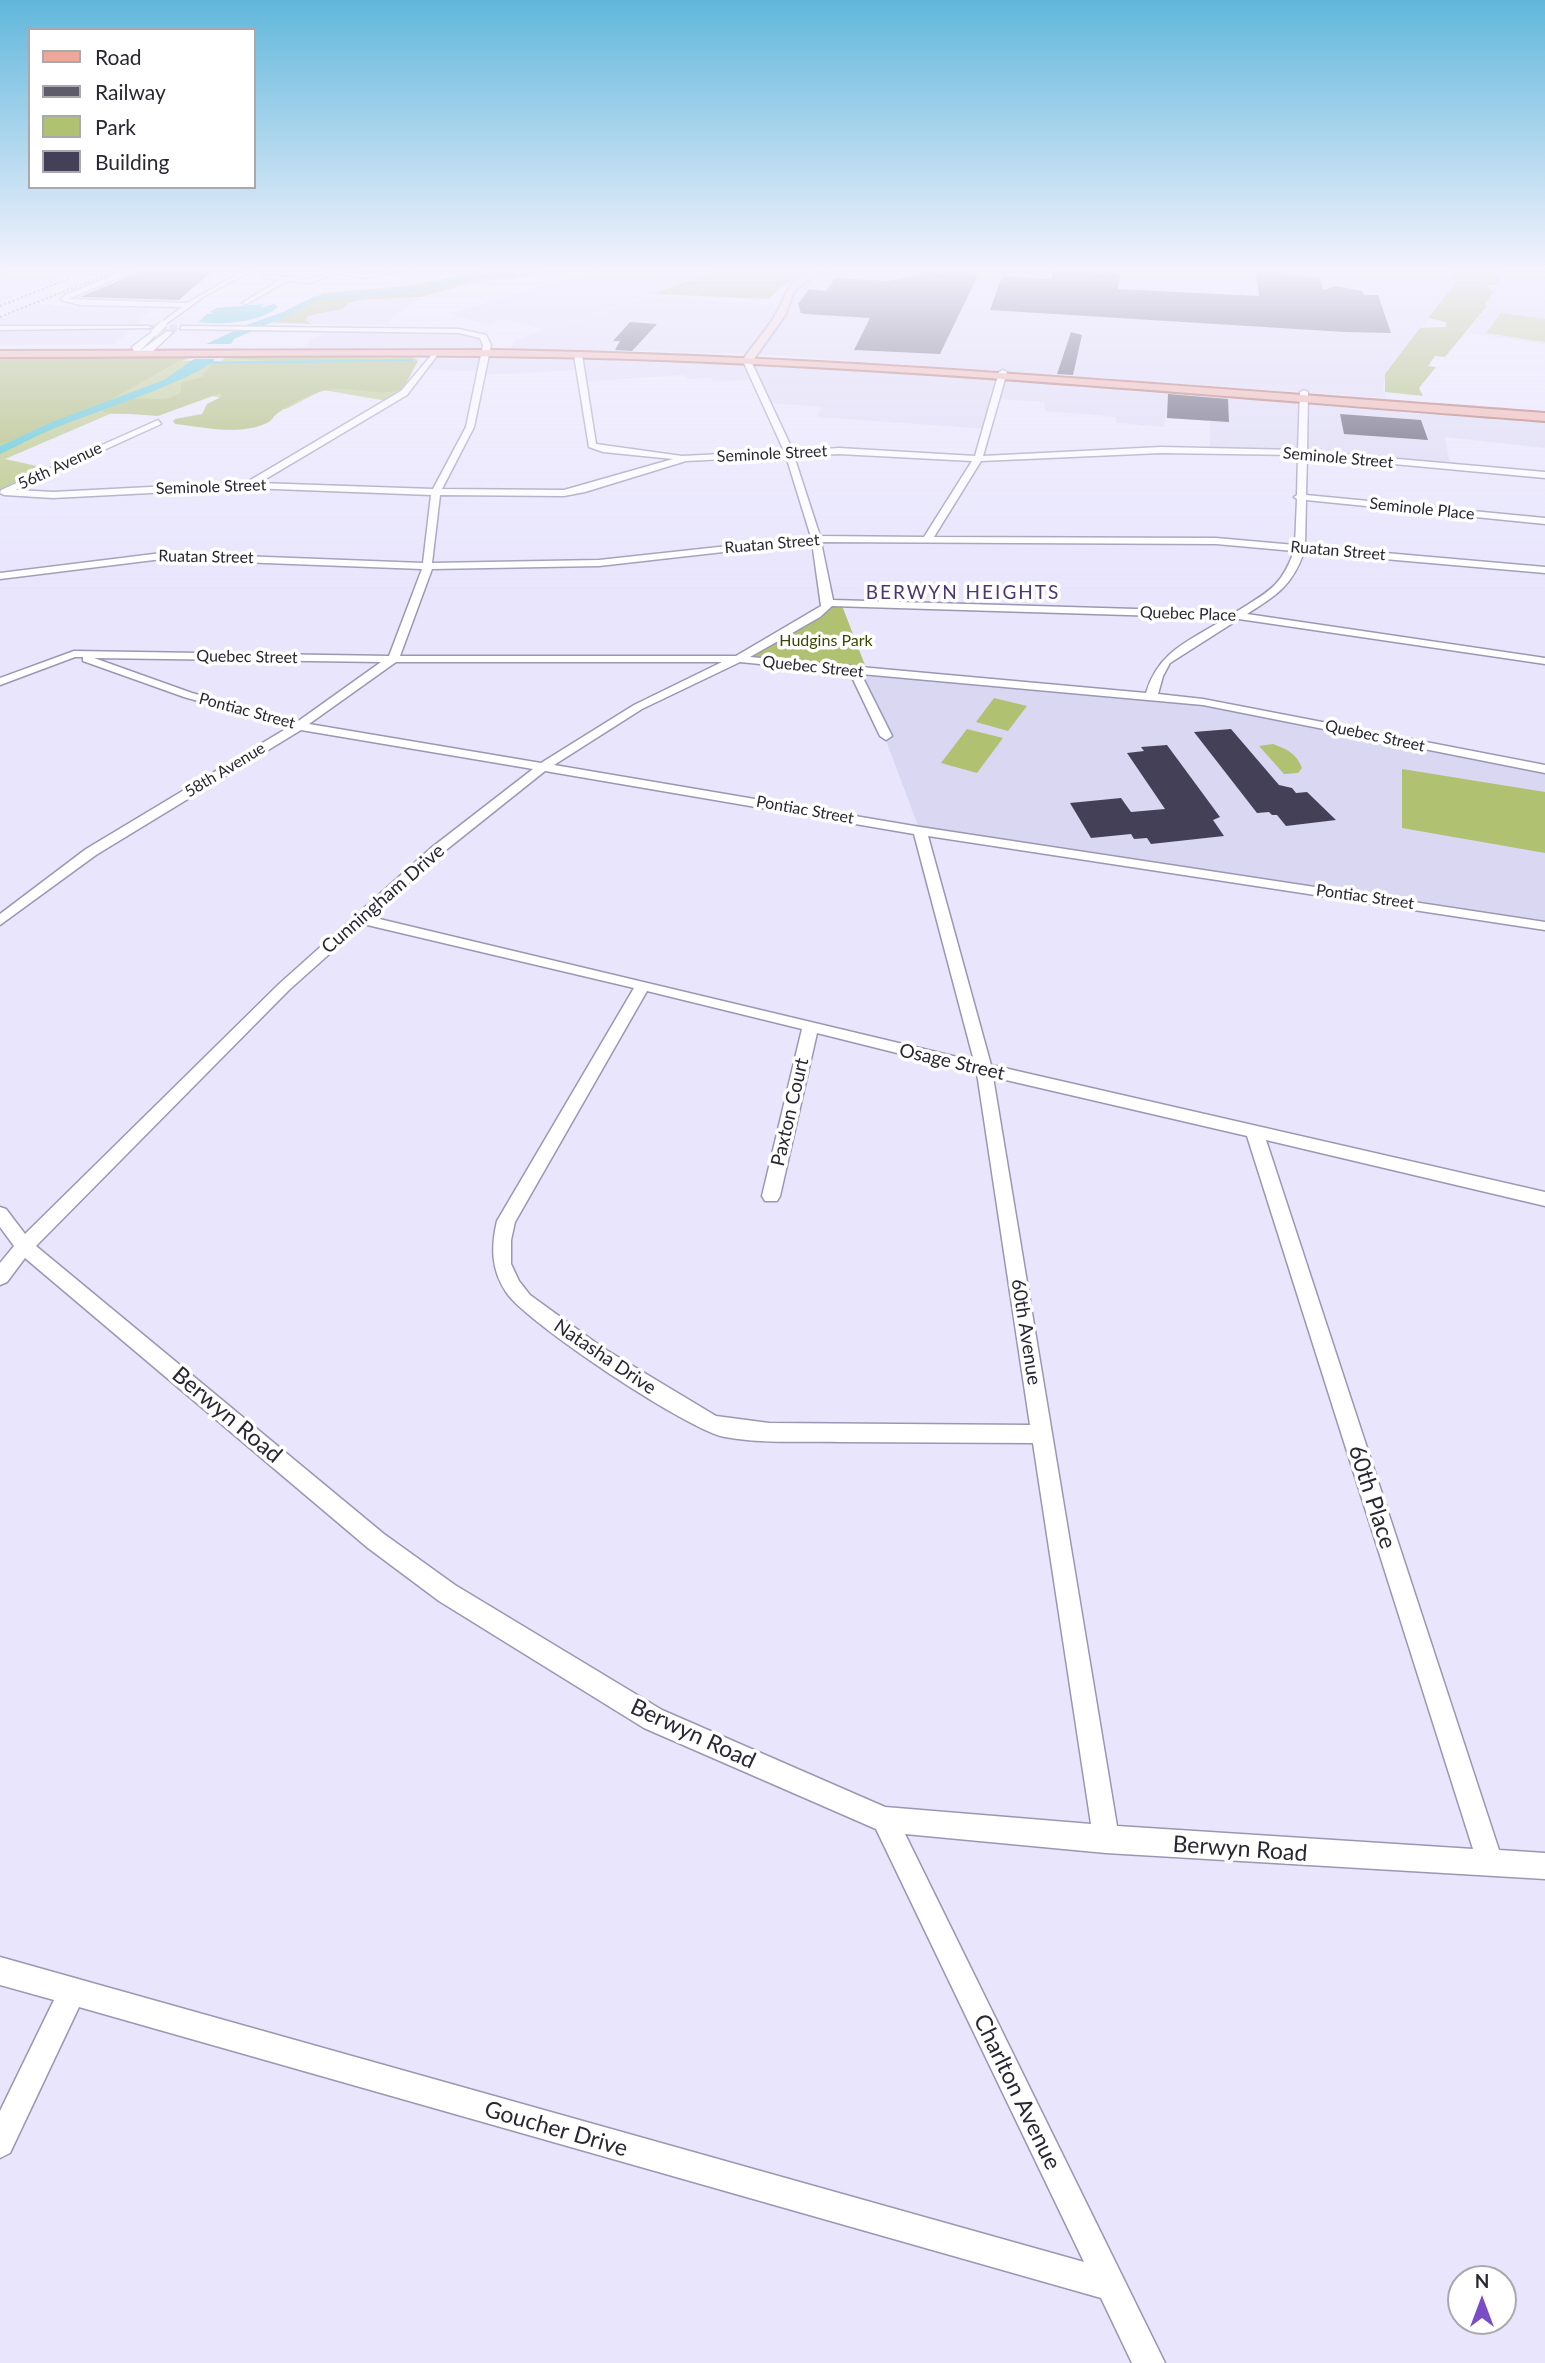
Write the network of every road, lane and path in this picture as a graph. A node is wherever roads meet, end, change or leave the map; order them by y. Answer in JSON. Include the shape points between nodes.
{"nodes":[{"id":1,"x":415,"y":379,"type":"edge"},
{"id":2,"x":480,"y":379,"type":"edge"},
{"id":3,"x":581,"y":379,"type":"edge"},
{"id":4,"x":759,"y":379,"type":"edge"},
{"id":5,"x":1001,"y":379,"type":"edge"},
{"id":6,"x":1063,"y":379,"type":"edge"},
{"id":7,"x":1102,"y":379,"type":"edge"},
{"id":8,"x":1304,"y":396,"type":"junction"},
{"id":9,"x":1545,"y":409,"type":"edge"},
{"id":10,"x":1545,"y":418,"type":"edge"},
{"id":11,"x":158,"y":422,"type":"dead end"},
{"id":12,"x":789,"y":452,"type":"junction"},
{"id":13,"x":1304,"y":453,"type":"junction"},
{"id":14,"x":685,"y":458,"type":"junction"},
{"id":15,"x":978,"y":459,"type":"junction"},
{"id":16,"x":1545,"y":475,"type":"edge"},
{"id":17,"x":249,"y":485,"type":"junction"},
{"id":18,"x":436,"y":492,"type":"junction"},
{"id":19,"x":2,"y":493,"type":"edge"},
{"id":20,"x":1299,"y":497,"type":"junction"},
{"id":21,"x":1545,"y":521,"type":"edge"},
{"id":22,"x":817,"y":539,"type":"junction"},
{"id":23,"x":927,"y":540,"type":"junction"},
{"id":24,"x":1300,"y":548,"type":"junction"},
{"id":25,"x":427,"y":566,"type":"junction"},
{"id":26,"x":1545,"y":570,"type":"edge"},
{"id":27,"x":0,"y":576,"type":"edge"},
{"id":28,"x":828,"y":603,"type":"junction"},
{"id":29,"x":1235,"y":615,"type":"junction"},
{"id":30,"x":74,"y":654,"type":"junction"},
{"id":31,"x":393,"y":659,"type":"junction"},
{"id":32,"x":738,"y":659,"type":"junction"},
{"id":33,"x":1545,"y":660,"type":"edge"},
{"id":34,"x":855,"y":672,"type":"junction"},
{"id":35,"x":0,"y":682,"type":"edge"},
{"id":36,"x":1151,"y":697,"type":"junction"},
{"id":37,"x":299,"y":726,"type":"junction"},
{"id":38,"x":887,"y":736,"type":"dead end"},
{"id":39,"x":542,"y":768,"type":"junction"},
{"id":40,"x":1545,"y":769,"type":"edge"},
{"id":41,"x":920,"y":831,"type":"junction"},
{"id":42,"x":361,"y":919,"type":"junction"},
{"id":43,"x":0,"y":921,"type":"edge"},
{"id":44,"x":1545,"y":926,"type":"edge"},
{"id":45,"x":643,"y":985,"type":"junction"},
{"id":46,"x":810,"y":1028,"type":"junction"},
{"id":47,"x":984,"y":1069,"type":"junction"},
{"id":48,"x":1254,"y":1131,"type":"junction"},
{"id":49,"x":771,"y":1196,"type":"dead end"},
{"id":50,"x":1544,"y":1200,"type":"edge"},
{"id":51,"x":0,"y":1214,"type":"edge"},
{"id":52,"x":24,"y":1246,"type":"junction"},
{"id":53,"x":0,"y":1277,"type":"edge"},
{"id":54,"x":1043,"y":1434,"type":"junction"},
{"id":55,"x":885,"y":1820,"type":"junction"},
{"id":56,"x":1106,"y":1839,"type":"junction"},
{"id":57,"x":1490,"y":1863,"type":"junction"},
{"id":58,"x":1545,"y":1866,"type":"edge"},
{"id":59,"x":0,"y":1971,"type":"edge"},
{"id":60,"x":72,"y":1992,"type":"junction"},
{"id":61,"x":0,"y":2143,"type":"edge"},
{"id":62,"x":1111,"y":2285,"type":"junction"},
{"id":63,"x":1149,"y":2363,"type":"edge"}],
"edges":[{"from":1,"to":17,"type":"street","via":[[404,393]]},
{"from":2,"to":18,"type":"street","via":[[470,427]]},
{"from":3,"to":14,"type":"street","via":[[590,443]]},
{"from":4,"to":12,"type":"street"},
{"from":5,"to":15,"type":"street"},
{"from":6,"to":8,"type":"main road"},
{"from":7,"to":8,"type":"main road"},
{"from":8,"to":9,"type":"main road"},
{"from":8,"to":10,"type":"main road"},
{"from":8,"to":13,"type":"street"},
{"from":11,"to":19,"type":"street","name":"56th Avenue"},
{"from":12,"to":14,"type":"street","name":"Seminole Street"},
{"from":12,"to":15,"type":"street","name":"Seminole Street","via":[[870,451]]},
{"from":12,"to":22,"type":"street"},
{"from":13,"to":15,"type":"street","name":"Seminole Street","via":[[1161,450]]},
{"from":13,"to":16,"type":"street","name":"Seminole Street"},
{"from":13,"to":20,"type":"street"},
{"from":14,"to":18,"type":"street","name":"Seminole Street","via":[[573,492]]},
{"from":15,"to":23,"type":"street"},
{"from":17,"to":18,"type":"street","name":"Seminole Street"},
{"from":17,"to":19,"type":"street","name":"Seminole Street","via":[[54,495]]},
{"from":18,"to":25,"type":"street"},
{"from":20,"to":21,"type":"street","name":"Seminole Place"},
{"from":20,"to":24,"type":"street"},
{"from":22,"to":23,"type":"street","name":"Ruatan Street"},
{"from":22,"to":25,"type":"street","name":"Ruatan Street","via":[[615,562]]},
{"from":22,"to":28,"type":"street"},
{"from":23,"to":24,"type":"street","name":"Ruatan Street","via":[[1216,541]]},
{"from":24,"to":26,"type":"street","name":"Ruatan Street"},
{"from":24,"to":29,"type":"street","via":[[1279,589]]},
{"from":25,"to":27,"type":"street","name":"Ruatan Street","via":[[162,556]]},
{"from":25,"to":31,"type":"street"},
{"from":28,"to":29,"type":"street","name":"Quebec Place"},
{"from":28,"to":32,"type":"street","name":"Cunningham Drive","via":[[816,615]]},
{"from":29,"to":33,"type":"street","name":"Quebec Place"},
{"from":29,"to":36,"type":"street","via":[[1166,661]]},
{"from":30,"to":31,"type":"street","name":"Quebec Street"},
{"from":30,"to":35,"type":"street"},
{"from":30,"to":37,"type":"street","name":"Pontiac Street","via":[[188,695]]},
{"from":31,"to":32,"type":"street","name":"Quebec Street"},
{"from":31,"to":37,"type":"street","name":"58th Avenue"},
{"from":32,"to":34,"type":"street","name":"Quebec Street"},
{"from":32,"to":39,"type":"street","name":"Cunningham Drive","via":[[638,707]]},
{"from":34,"to":36,"type":"street","name":"Quebec Street"},
{"from":34,"to":38,"type":"street"},
{"from":36,"to":40,"type":"street","name":"Quebec Street","via":[[1233,706]]},
{"from":37,"to":39,"type":"street","name":"Pontiac Street"},
{"from":37,"to":43,"type":"street","name":"58th Avenue","via":[[91,852]]},
{"from":39,"to":41,"type":"street","name":"Pontiac Street"},
{"from":39,"to":42,"type":"street","name":"Cunningham Drive","via":[[436,851]]},
{"from":41,"to":44,"type":"street","name":"Pontiac Street"},
{"from":41,"to":47,"type":"street","name":"60th Avenue"},
{"from":42,"to":45,"type":"street","name":"Osage Street"},
{"from":42,"to":52,"type":"street","name":"Cunningham Drive","via":[[284,987]]},
{"from":45,"to":46,"type":"street","name":"Osage Street"},
{"from":45,"to":54,"type":"street","name":"Natasha Drive","via":[[506,1221],[502,1264],[523,1300],[681,1409],[723,1428],[838,1434]]},
{"from":46,"to":47,"type":"street","name":"Osage Street"},
{"from":46,"to":49,"type":"street","name":"Paxton Court"},
{"from":47,"to":48,"type":"street","name":"Osage Street"},
{"from":47,"to":54,"type":"street","name":"60th Avenue"},
{"from":48,"to":50,"type":"street","name":"Osage Street"},
{"from":48,"to":57,"type":"street","name":"60th Place"},
{"from":51,"to":52,"type":"street","name":"Berwyn Road"},
{"from":52,"to":53,"type":"street","name":"Cunningham Drive"},
{"from":52,"to":55,"type":"street","name":"Berwyn Road","via":[[410,1569],[653,1719]]},
{"from":54,"to":56,"type":"street","name":"60th Avenue"},
{"from":55,"to":56,"type":"street","name":"Berwyn Road"},
{"from":55,"to":62,"type":"street","name":"Charlton Avenue"},
{"from":56,"to":57,"type":"street","name":"Berwyn Road"},
{"from":57,"to":58,"type":"street","name":"Berwyn Road"},
{"from":59,"to":60,"type":"street","name":"Goucher Drive"},
{"from":60,"to":61,"type":"street"},
{"from":60,"to":62,"type":"street","name":"Goucher Drive"},
{"from":62,"to":63,"type":"street","name":"Charlton Avenue"}]}
